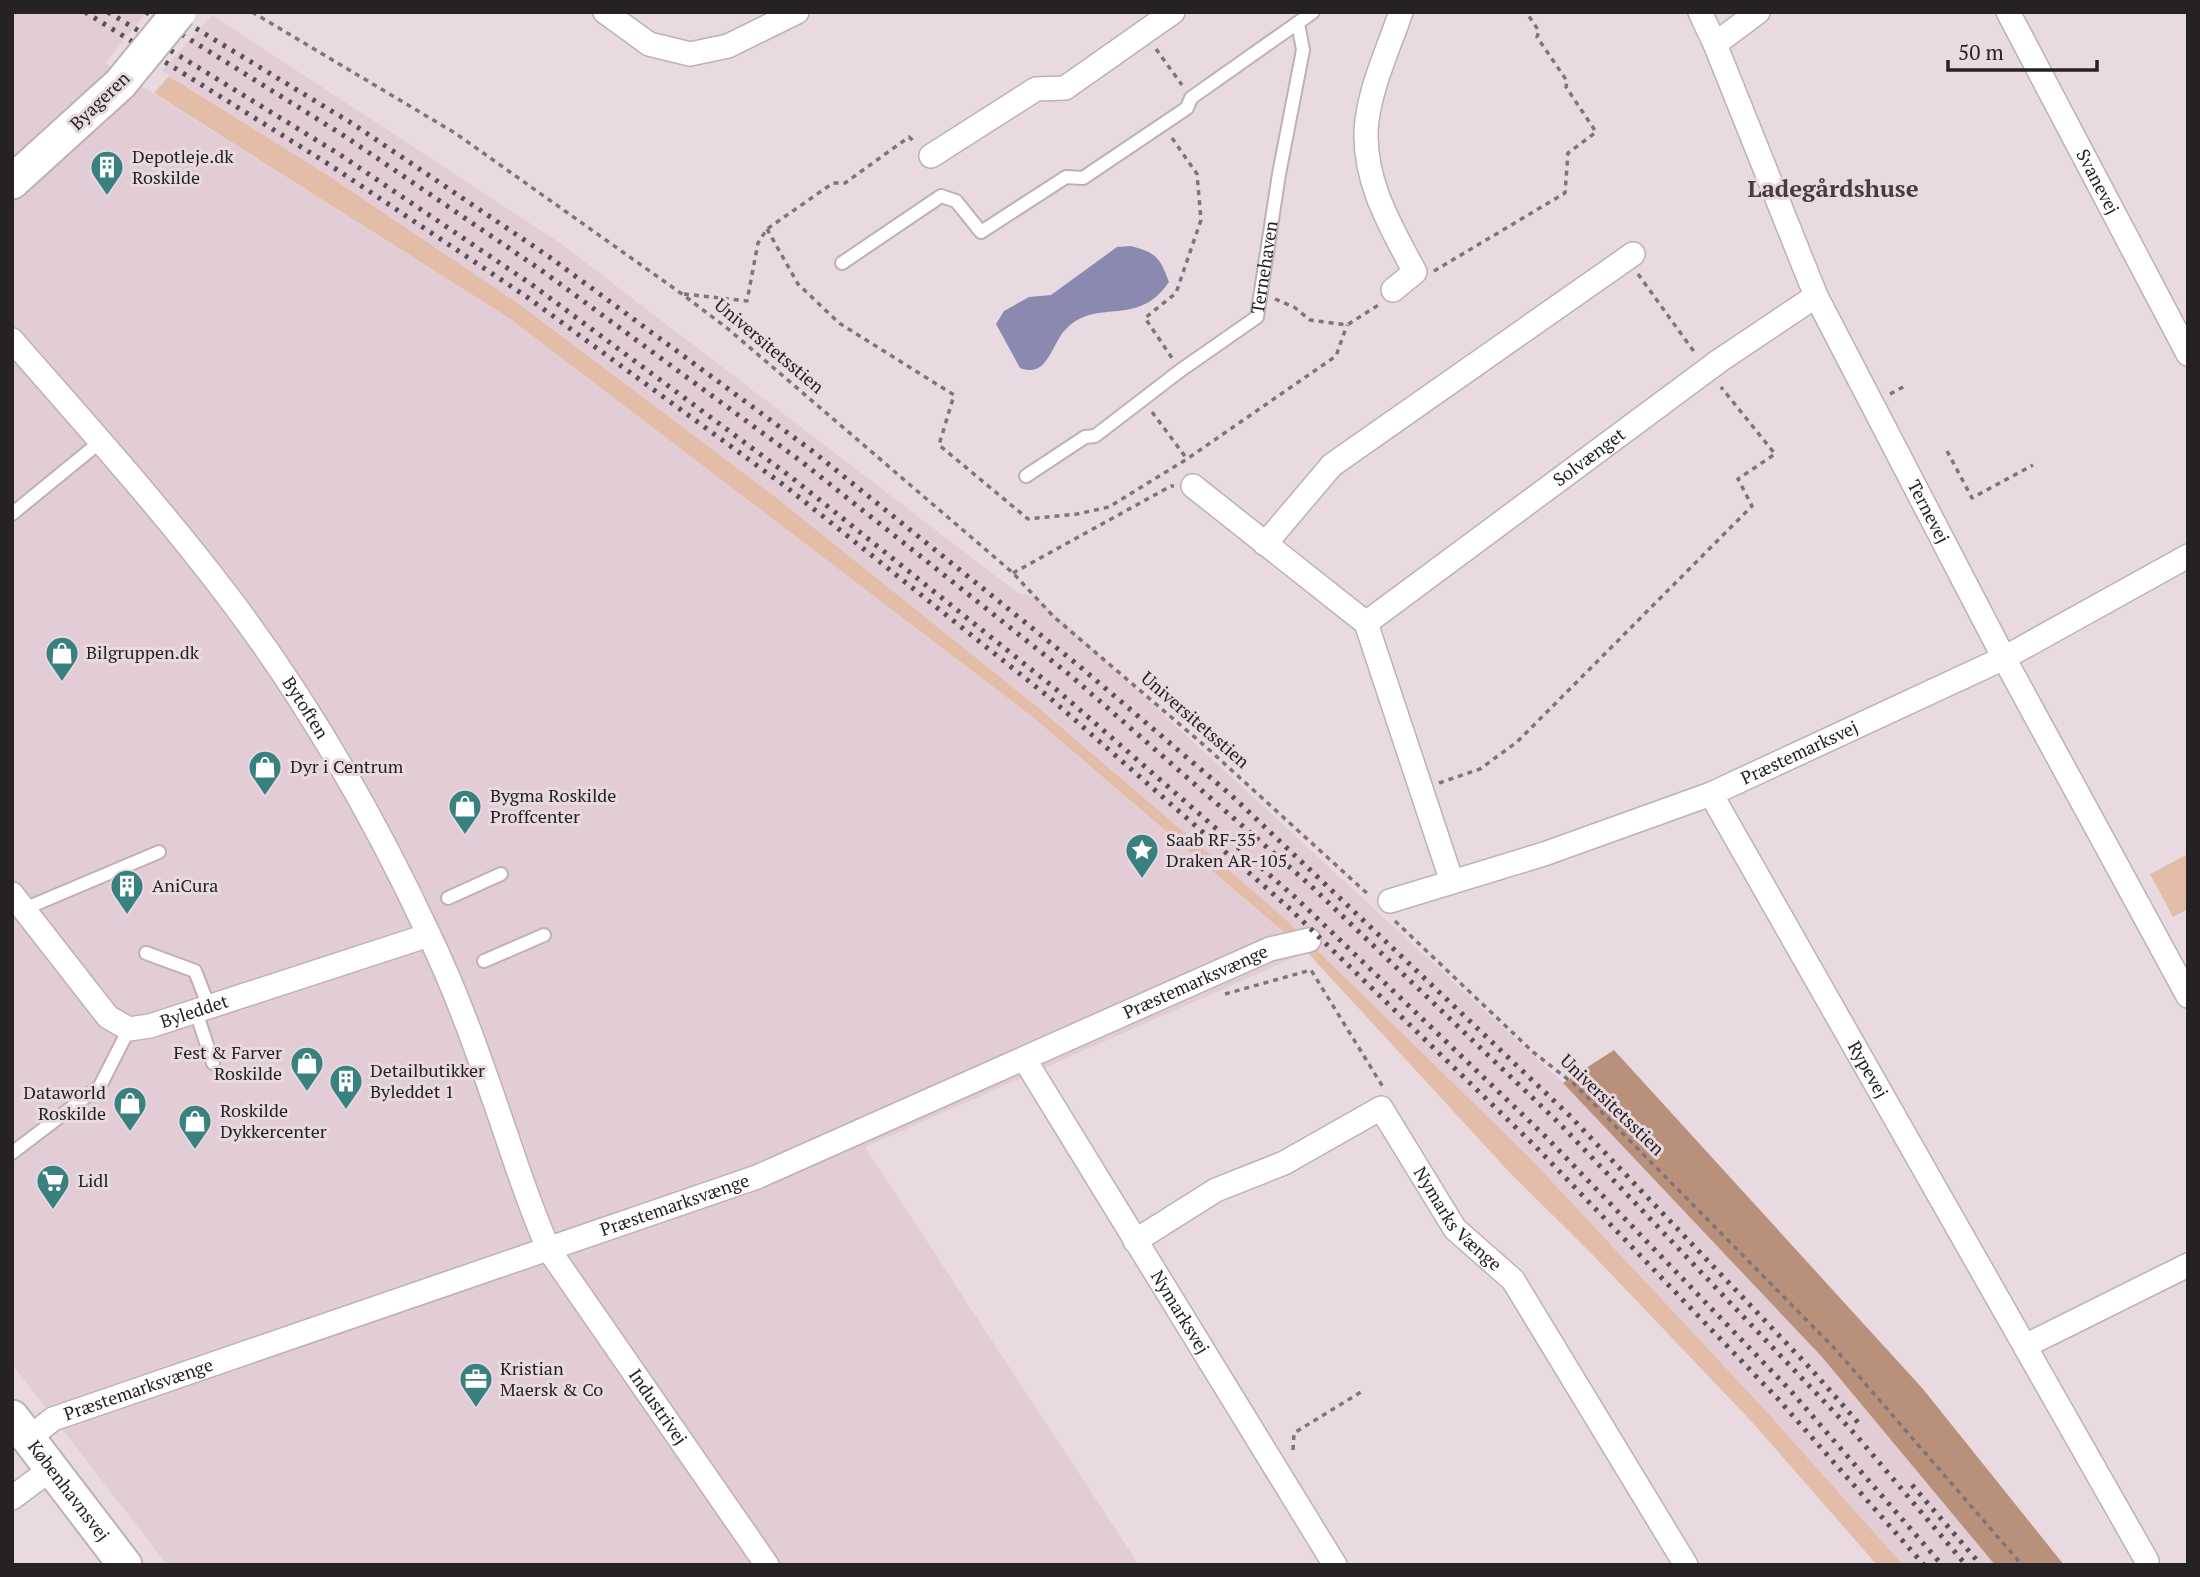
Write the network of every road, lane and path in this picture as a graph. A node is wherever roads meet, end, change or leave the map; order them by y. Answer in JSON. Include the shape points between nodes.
{"nodes":[{"id":1,"x":179,"y":12,"type":"edge"},
{"id":2,"x":252,"y":12,"type":"edge"},
{"id":3,"x":605,"y":12,"type":"edge"},
{"id":4,"x":797,"y":12,"type":"edge"},
{"id":5,"x":1173,"y":12,"type":"edge"},
{"id":6,"x":1313,"y":12,"type":"edge"},
{"id":7,"x":1401,"y":12,"type":"edge"},
{"id":8,"x":1526,"y":12,"type":"edge"},
{"id":9,"x":1700,"y":12,"type":"edge"},
{"id":10,"x":1758,"y":12,"type":"edge"},
{"id":11,"x":2008,"y":12,"type":"edge"},
{"id":12,"x":1298,"y":23,"type":"junction"},
{"id":13,"x":1144,"y":33,"type":"junction"},
{"id":14,"x":1715,"y":44,"type":"junction"},
{"id":15,"x":1191,"y":99,"type":"junction"},
{"id":16,"x":1162,"y":125,"type":"junction"},
{"id":17,"x":931,"y":156,"type":"joint"},
{"id":18,"x":12,"y":182,"type":"edge"},
{"id":19,"x":767,"y":229,"type":"junction"},
{"id":20,"x":1630,"y":256,"type":"joint"},
{"id":21,"x":842,"y":263,"type":"dead end"},
{"id":22,"x":1415,"y":272,"type":"junction"},
{"id":23,"x":1393,"y":290,"type":"joint"},
{"id":24,"x":682,"y":293,"type":"junction"},
{"id":25,"x":1261,"y":294,"type":"junction"},
{"id":26,"x":1816,"y":296,"type":"junction"},
{"id":27,"x":1347,"y":325,"type":"junction"},
{"id":28,"x":12,"y":340,"type":"edge"},
{"id":29,"x":2188,"y":354,"type":"edge"},
{"id":30,"x":1181,"y":370,"type":"junction"},
{"id":31,"x":1707,"y":370,"type":"junction"},
{"id":32,"x":1142,"y":399,"type":"junction"},
{"id":33,"x":100,"y":442,"type":"junction"},
{"id":34,"x":1947,"y":451,"type":"dead end"},
{"id":35,"x":1187,"y":459,"type":"junction"},
{"id":36,"x":2033,"y":465,"type":"dead end"},
{"id":37,"x":1026,"y":476,"type":"dead end"},
{"id":38,"x":1193,"y":486,"type":"joint"},
{"id":39,"x":12,"y":514,"type":"edge"},
{"id":40,"x":1265,"y":544,"type":"junction"},
{"id":41,"x":2188,"y":556,"type":"edge"},
{"id":42,"x":1013,"y":573,"type":"junction"},
{"id":43,"x":1366,"y":623,"type":"junction"},
{"id":44,"x":2004,"y":658,"type":"junction"},
{"id":45,"x":1421,"y":789,"type":"junction"},
{"id":46,"x":1711,"y":794,"type":"junction"},
{"id":47,"x":159,"y":852,"type":"dead end"},
{"id":48,"x":501,"y":874,"type":"dead end"},
{"id":49,"x":1452,"y":883,"type":"junction"},
{"id":50,"x":448,"y":898,"type":"dead end"},
{"id":51,"x":18,"y":902,"type":"edge"},
{"id":52,"x":1385,"y":906,"type":"junction"},
{"id":53,"x":429,"y":935,"type":"junction"},
{"id":54,"x":544,"y":935,"type":"dead end"},
{"id":55,"x":1308,"y":940,"type":"dead end"},
{"id":56,"x":146,"y":953,"type":"dead end"},
{"id":57,"x":484,"y":961,"type":"dead end"},
{"id":58,"x":2188,"y":996,"type":"edge"},
{"id":59,"x":1214,"y":997,"type":"dead end"},
{"id":60,"x":203,"y":1009,"type":"junction"},
{"id":61,"x":129,"y":1028,"type":"junction"},
{"id":62,"x":1025,"y":1060,"type":"junction"},
{"id":63,"x":213,"y":1063,"type":"dead end"},
{"id":64,"x":1381,"y":1108,"type":"junction"},
{"id":65,"x":12,"y":1153,"type":"edge"},
{"id":66,"x":1135,"y":1241,"type":"junction"},
{"id":67,"x":549,"y":1250,"type":"junction"},
{"id":68,"x":2188,"y":1265,"type":"edge"},
{"id":69,"x":2025,"y":1346,"type":"junction"},
{"id":70,"x":1362,"y":1392,"type":"dead end"},
{"id":71,"x":21,"y":1427,"type":"edge"},
{"id":72,"x":1293,"y":1450,"type":"dead end"},
{"id":73,"x":51,"y":1469,"type":"junction"},
{"id":74,"x":12,"y":1498,"type":"edge"},
{"id":75,"x":2147,"y":1561,"type":"dead end"},
{"id":76,"x":125,"y":1565,"type":"edge"},
{"id":77,"x":767,"y":1565,"type":"edge"},
{"id":78,"x":1335,"y":1565,"type":"edge"},
{"id":79,"x":1686,"y":1565,"type":"edge"},
{"id":80,"x":2022,"y":1565,"type":"edge"}],
"edges":[{"from":1,"to":18,"type":"street","name":"Byageren","bridge":true,"via":[[120,84]]},
{"from":2,"to":24,"type":"path","name":"Universitetsstien","via":[[455,133]]},
{"from":3,"to":4,"type":"street","via":[[649,44],[690,54],[728,46]]},
{"from":5,"to":13,"type":"street"},
{"from":6,"to":12,"type":"lane"},
{"from":7,"to":22,"type":"street","via":[[1367,122],[1369,170],[1384,215]]},
{"from":8,"to":22,"type":"path","via":[[1596,132],[1568,153],[1565,193],[1434,271]]},
{"from":9,"to":14,"type":"street","name":"Ternevej"},
{"from":10,"to":14,"type":"street"},
{"from":11,"to":29,"type":"street","name":"Svanevej"},
{"from":12,"to":15,"type":"lane"},
{"from":12,"to":25,"type":"lane","name":"Ternehaven","via":[[1303,50]]},
{"from":13,"to":15,"type":"path"},
{"from":13,"to":17,"type":"street","via":[[1065,88],[1036,89]]},
{"from":14,"to":26,"type":"street","name":"Ternevej"},
{"from":15,"to":16,"type":"lane","via":[[1187,108]]},
{"from":16,"to":21,"type":"lane","via":[[1083,178],[1066,177],[981,232],[956,201],[941,196]]},
{"from":16,"to":30,"type":"path","via":[[1197,174],[1201,220],[1176,293],[1145,318]]},
{"from":17,"to":19,"type":"path","via":[[909,137],[845,183],[833,183]]},
{"from":19,"to":24,"type":"path","via":[[758,243],[747,301]]},
{"from":19,"to":35,"type":"path","via":[[798,284],[839,323],[954,395],[939,445],[1028,519],[1109,507]]},
{"from":20,"to":31,"type":"path"},
{"from":20,"to":40,"type":"street","via":[[1332,465]]},
{"from":22,"to":23,"type":"street"},
{"from":23,"to":27,"type":"path","via":[[1388,299]]},
{"from":24,"to":42,"type":"path","name":"Universitetsstien"},
{"from":25,"to":27,"type":"path","via":[[1294,307],[1310,320]]},
{"from":25,"to":30,"type":"lane","name":"Ternehaven","via":[[1257,317]]},
{"from":26,"to":31,"type":"street","name":"Solvænget"},
{"from":26,"to":44,"type":"street","name":"Ternevej"},
{"from":27,"to":35,"type":"path","via":[[1336,356]]},
{"from":28,"to":33,"type":"street","name":"Bytoften"},
{"from":30,"to":32,"type":"lane","name":"Ternehaven"},
{"from":31,"to":43,"type":"street","name":"Solvænget"},
{"from":31,"to":45,"type":"path","via":[[1775,454],[1738,479],[1752,506],[1517,742],[1480,768]]},
{"from":32,"to":35,"type":"path"},
{"from":32,"to":37,"type":"lane","name":"Ternehaven","via":[[1095,436],[1085,437]]},
{"from":33,"to":39,"type":"lane"},
{"from":33,"to":53,"type":"street","name":"Bytoften","via":[[230,598],[279,666],[378,831]]},
{"from":34,"to":36,"type":"path","via":[[1972,498]]},
{"from":38,"to":40,"type":"street"},
{"from":38,"to":42,"type":"path","via":[[1171,486]]},
{"from":40,"to":43,"type":"street"},
{"from":41,"to":44,"type":"street","name":"Præstemarksvej"},
{"from":42,"to":52,"type":"path","name":"Universitetsstien","via":[[1054,617]]},
{"from":43,"to":45,"type":"street"},
{"from":44,"to":46,"type":"street","name":"Præstemarksvej"},
{"from":44,"to":58,"type":"street","name":"Ternevej"},
{"from":45,"to":49,"type":"street"},
{"from":46,"to":49,"type":"street","name":"Præstemarksvej"},
{"from":46,"to":69,"type":"street","name":"Rypevej"},
{"from":47,"to":51,"type":"lane"},
{"from":48,"to":50,"type":"lane"},
{"from":49,"to":52,"type":"street","name":"Præstemarksvej"},
{"from":51,"to":61,"type":"street","via":[[108,1017]]},
{"from":52,"to":80,"type":"path","name":"Universitetsstien","via":[[1533,1052],[1574,1084],[1837,1351]]},
{"from":53,"to":60,"type":"street","name":"Byleddet"},
{"from":53,"to":67,"type":"street","name":"Bytoften","via":[[469,1027]]},
{"from":54,"to":57,"type":"lane"},
{"from":55,"to":62,"type":"street","name":"Præstemarksvænge","via":[[1270,949]]},
{"from":56,"to":60,"type":"lane","via":[[195,971]]},
{"from":59,"to":64,"type":"path","via":[[1311,970],[1385,1090]]},
{"from":60,"to":61,"type":"street","name":"Byleddet"},
{"from":60,"to":63,"type":"lane"},
{"from":61,"to":65,"type":"lane","via":[[100,1086]]},
{"from":62,"to":66,"type":"street","name":"Nymarksvej"},
{"from":62,"to":67,"type":"street","name":"Præstemarksvænge","via":[[757,1177]]},
{"from":64,"to":66,"type":"street","via":[[1284,1163],[1216,1190]]},
{"from":64,"to":79,"type":"street","name":"Nymarks Vænge","via":[[1455,1229],[1513,1280]]},
{"from":66,"to":78,"type":"street","name":"Nymarksvej"},
{"from":67,"to":71,"type":"street","name":"Præstemarksvænge"},
{"from":67,"to":77,"type":"street","name":"Industrivej"},
{"from":68,"to":69,"type":"street"},
{"from":69,"to":75,"type":"street","name":"Rypevej"},
{"from":70,"to":72,"type":"path","via":[[1294,1433]]},
{"from":71,"to":73,"type":"street","name":"Københavnsvej"},
{"from":73,"to":74,"type":"street"},
{"from":73,"to":76,"type":"street","name":"Københavnsvej"}]}
